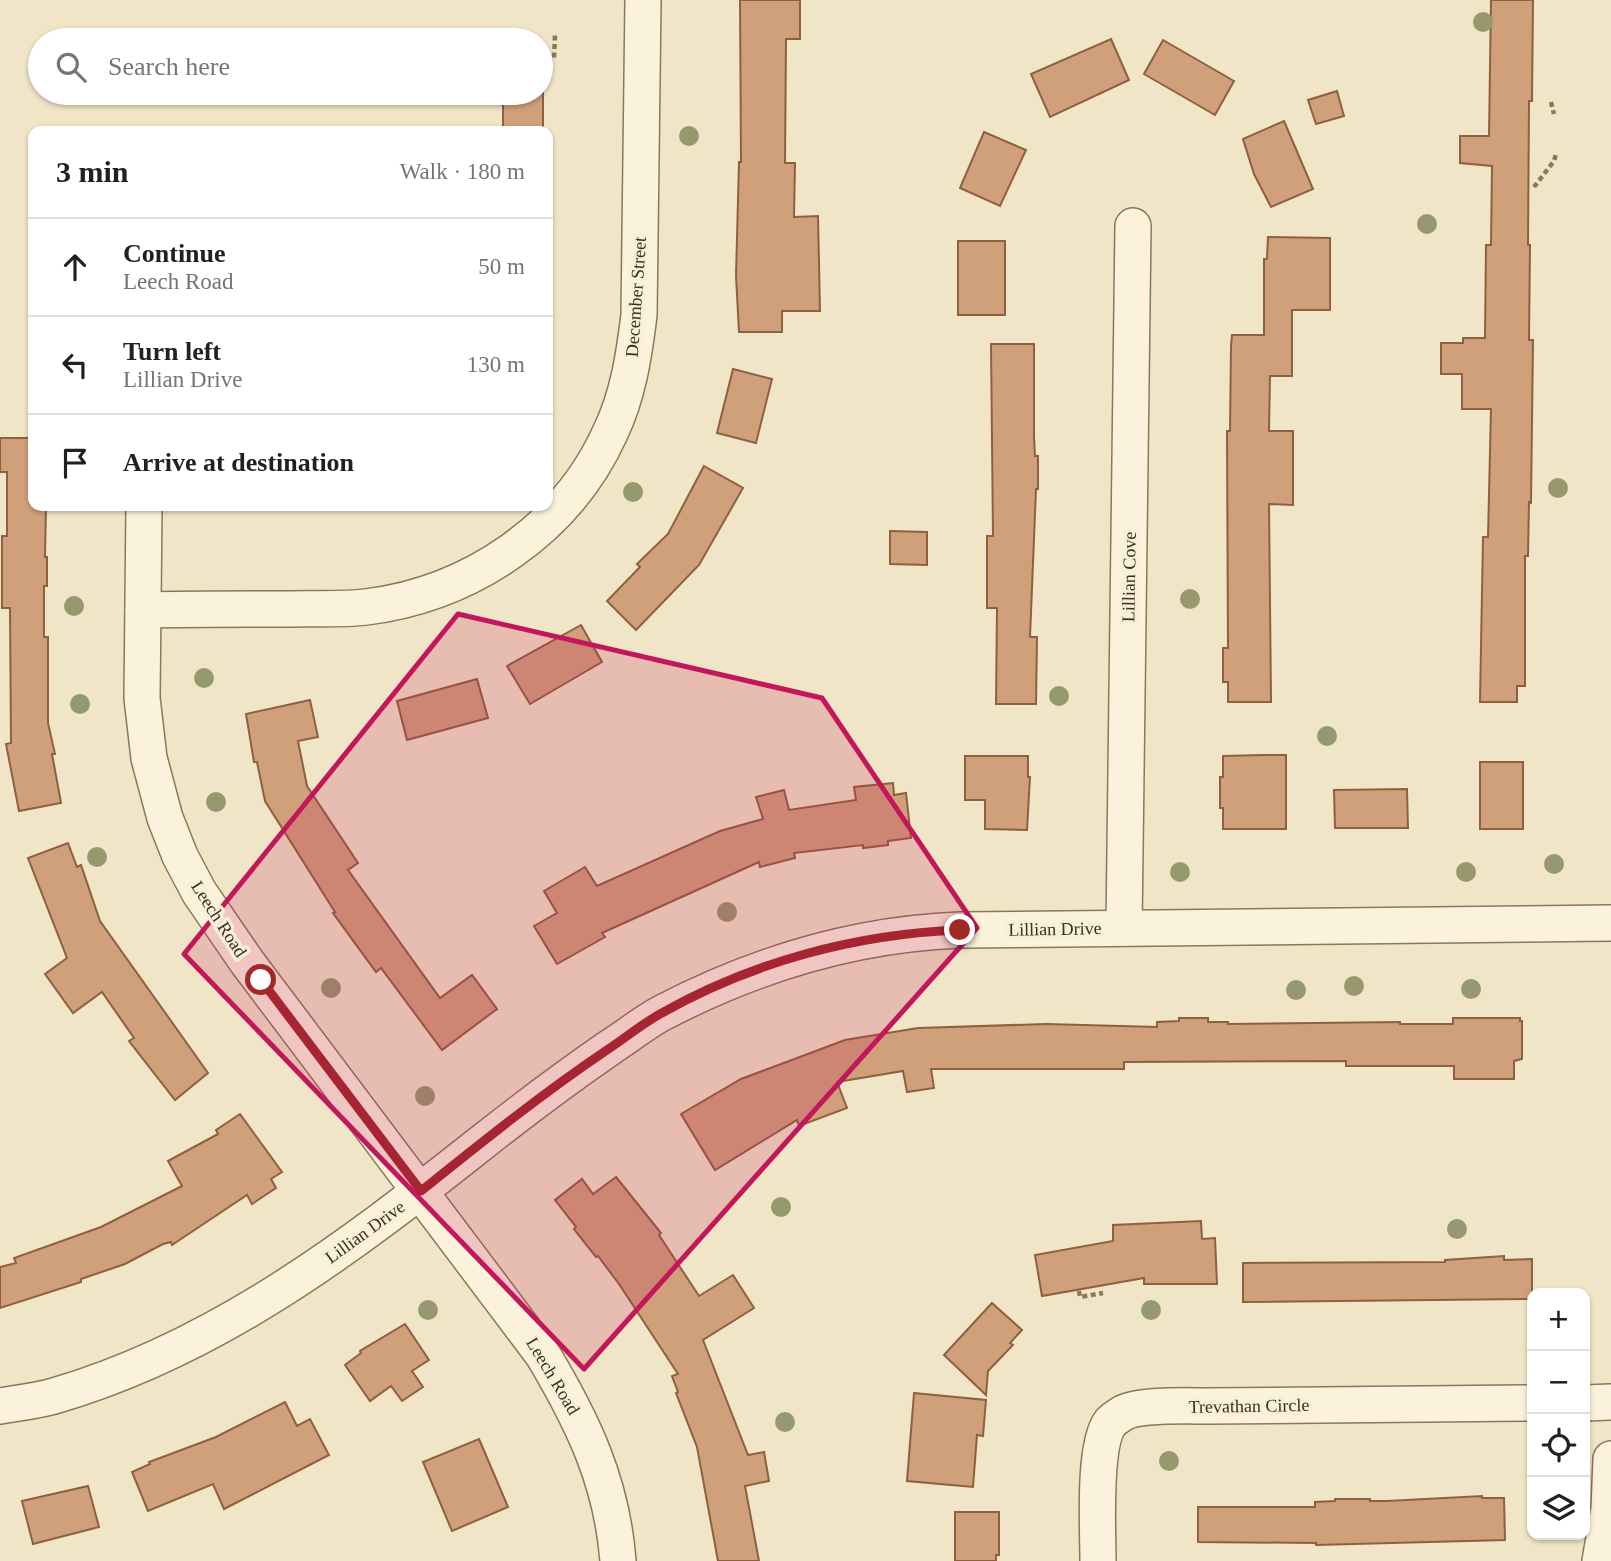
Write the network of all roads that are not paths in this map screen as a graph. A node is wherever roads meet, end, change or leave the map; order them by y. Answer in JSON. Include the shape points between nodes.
{"nodes":[{"id":1,"x":643,"y":0,"type":"edge"},
{"id":2,"x":1133,"y":226,"type":"dead end"},
{"id":3,"x":144,"y":511,"type":"edge"},
{"id":4,"x":143,"y":610,"type":"junction"},
{"id":5,"x":1611,"y":923,"type":"edge"},
{"id":6,"x":1124,"y":928,"type":"junction"},
{"id":7,"x":421,"y":1191,"type":"junction"},
{"id":8,"x":1611,"y":1402,"type":"edge"},
{"id":9,"x":1527,"y":1403,"type":"edge"},
{"id":10,"x":1590,"y":1403,"type":"edge"},
{"id":11,"x":0,"y":1406,"type":"edge"},
{"id":12,"x":1611,"y":1459,"type":"edge"},
{"id":13,"x":618,"y":1561,"type":"edge"},
{"id":14,"x":1098,"y":1561,"type":"edge"},
{"id":15,"x":1600,"y":1561,"type":"edge"}],
"edges":[{"from":1,"to":4,"type":"street","name":"December Street","via":[[639,316],[633,363],[611,431],[571,495],[513,551],[468,577],[413,597],[364,607]]},
{"from":2,"to":6,"type":"street","name":"Lillian Cove"},
{"from":3,"to":4,"type":"street","name":"Leech Road"},
{"from":4,"to":7,"type":"street","name":"Leech Road","via":[[142,698],[149,758],[180,856],[247,962]]},
{"from":5,"to":6,"type":"street","name":"Lillian Drive"},
{"from":6,"to":7,"type":"street","name":"Lillian Drive","via":[[901,934],[827,948],[742,974],[649,1021],[554,1086]]},
{"from":7,"to":11,"type":"street","name":"Lillian Drive","via":[[296,1281],[172,1352],[52,1397]]},
{"from":7,"to":13,"type":"street","name":"Leech Road","via":[[543,1355],[575,1409],[607,1494]]},
{"from":8,"to":10,"type":"street"},
{"from":9,"to":14,"type":"street","name":"Trevathan Circle","via":[[1161,1407],[1125,1412],[1110,1422],[1102,1439]]},
{"from":12,"to":15,"type":"street"}]}
